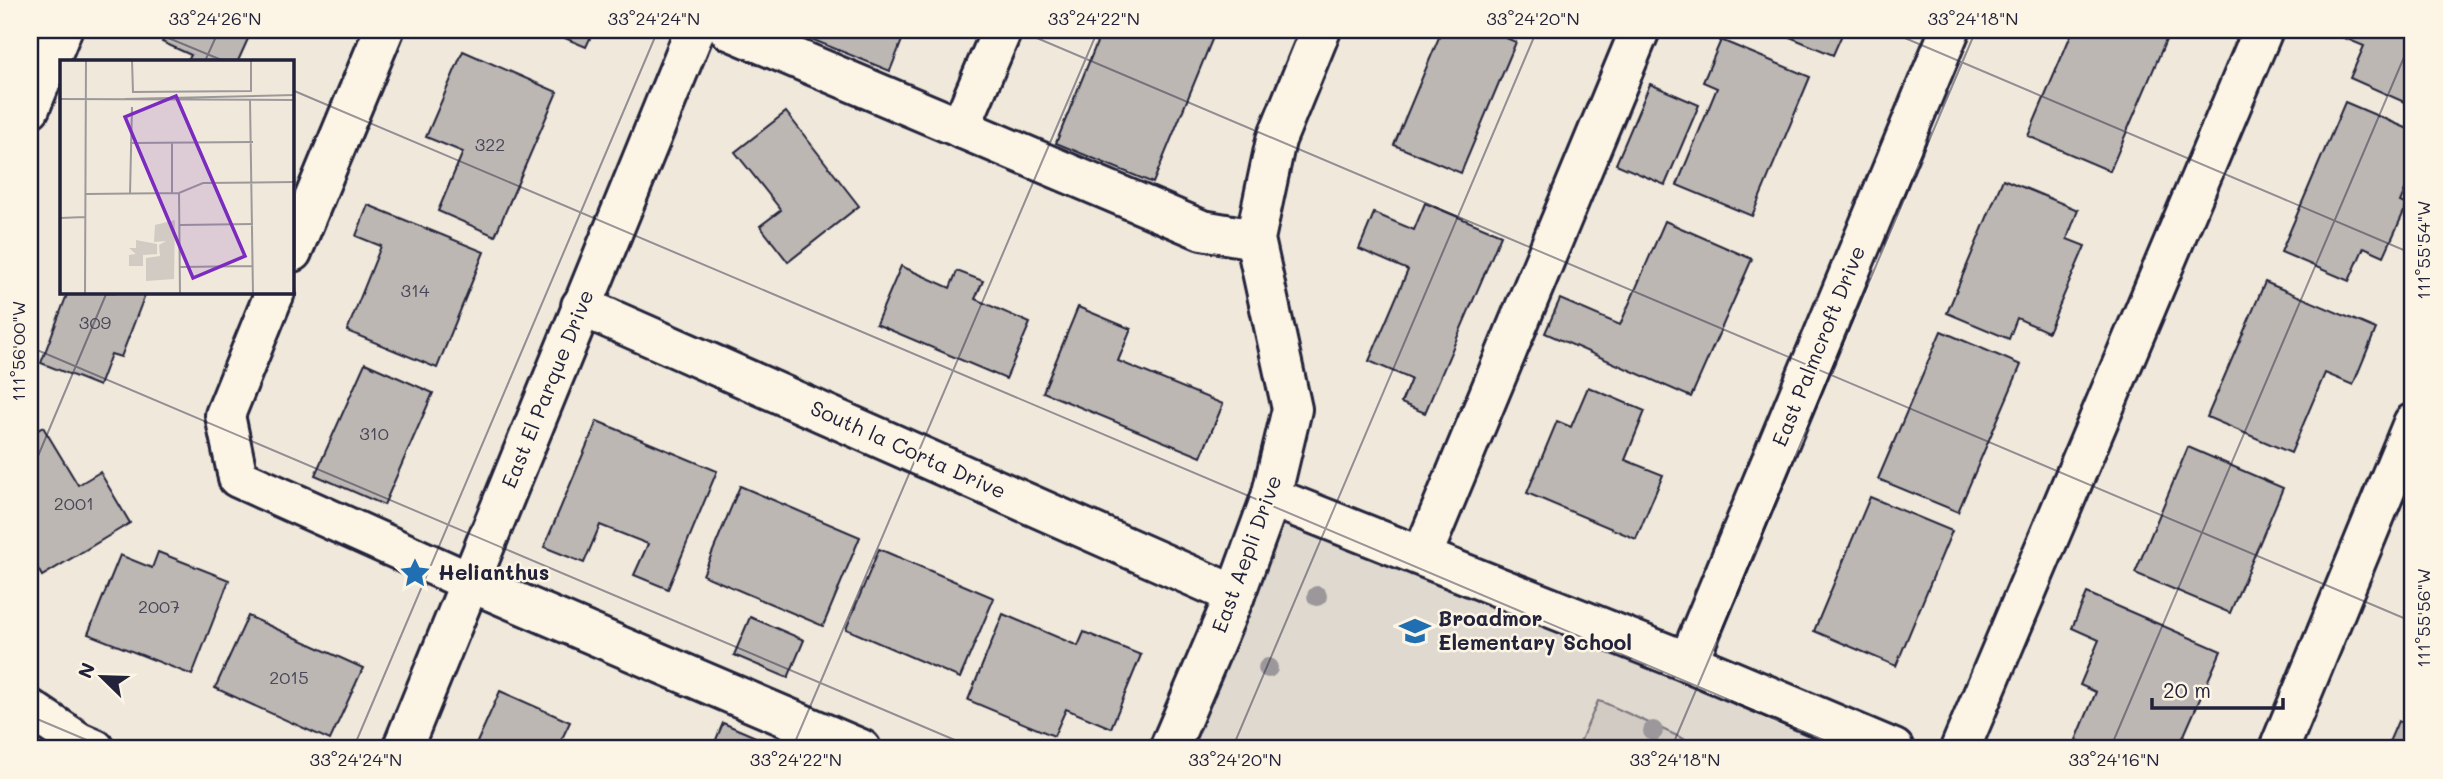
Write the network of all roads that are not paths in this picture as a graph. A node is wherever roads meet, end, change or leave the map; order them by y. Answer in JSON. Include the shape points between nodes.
{"nodes":[{"id":1,"x":62,"y":30,"type":"edge"},
{"id":2,"x":384,"y":30,"type":"edge"},
{"id":3,"x":695,"y":30,"type":"edge"},
{"id":4,"x":729,"y":30,"type":"edge"},
{"id":5,"x":1002,"y":30,"type":"edge"},
{"id":6,"x":1321,"y":30,"type":"edge"},
{"id":7,"x":1640,"y":30,"type":"edge"},
{"id":8,"x":1950,"y":30,"type":"edge"},
{"id":9,"x":2263,"y":30,"type":"edge"},
{"id":10,"x":30,"y":108,"type":"edge"},
{"id":11,"x":960,"y":128,"type":"junction"},
{"id":12,"x":1255,"y":239,"type":"junction"},
{"id":13,"x":294,"y":246,"type":"edge"},
{"id":14,"x":274,"y":294,"type":"edge"},
{"id":15,"x":581,"y":306,"type":"junction"},
{"id":16,"x":2413,"y":423,"type":"edge"},
{"id":17,"x":1271,"y":497,"type":"junction"},
{"id":18,"x":1422,"y":556,"type":"junction"},
{"id":19,"x":470,"y":582,"type":"junction"},
{"id":20,"x":1235,"y":595,"type":"junction"},
{"id":21,"x":1688,"y":662,"type":"junction"},
{"id":22,"x":30,"y":709,"type":"edge"},
{"id":23,"x":95,"y":749,"type":"edge"},
{"id":24,"x":402,"y":749,"type":"edge"},
{"id":25,"x":861,"y":749,"type":"edge"},
{"id":26,"x":1170,"y":749,"type":"edge"},
{"id":27,"x":1894,"y":749,"type":"edge"},
{"id":28,"x":1961,"y":749,"type":"edge"},
{"id":29,"x":2279,"y":749,"type":"edge"}],
"edges":[{"from":1,"to":10,"type":"street"},
{"from":2,"to":13,"type":"street"},
{"from":3,"to":15,"type":"street","name":"East El Parque Drive"},
{"from":4,"to":11,"type":"street"},
{"from":5,"to":11,"type":"street"},
{"from":6,"to":12,"type":"street","name":"East Aepli Drive","via":[[1276,140]]},
{"from":7,"to":18,"type":"street"},
{"from":8,"to":21,"type":"street","name":"East Palmcroft Drive"},
{"from":9,"to":28,"type":"street"},
{"from":11,"to":12,"type":"street","via":[[1202,230]]},
{"from":12,"to":17,"type":"street","name":"East Aepli Drive","via":[[1292,409]]},
{"from":14,"to":19,"type":"street","via":[[225,415],[238,478]]},
{"from":15,"to":19,"type":"street","name":"East El Parque Drive"},
{"from":15,"to":20,"type":"street","name":"South la Corta Drive"},
{"from":16,"to":29,"type":"street"},
{"from":17,"to":18,"type":"street"},
{"from":17,"to":20,"type":"street","name":"East Aepli Drive"},
{"from":18,"to":21,"type":"street"},
{"from":19,"to":24,"type":"street","name":"East El Parque Drive"},
{"from":19,"to":25,"type":"street"},
{"from":20,"to":26,"type":"street","name":"East Aepli Drive"},
{"from":21,"to":27,"type":"street"},
{"from":22,"to":23,"type":"street"}]}
